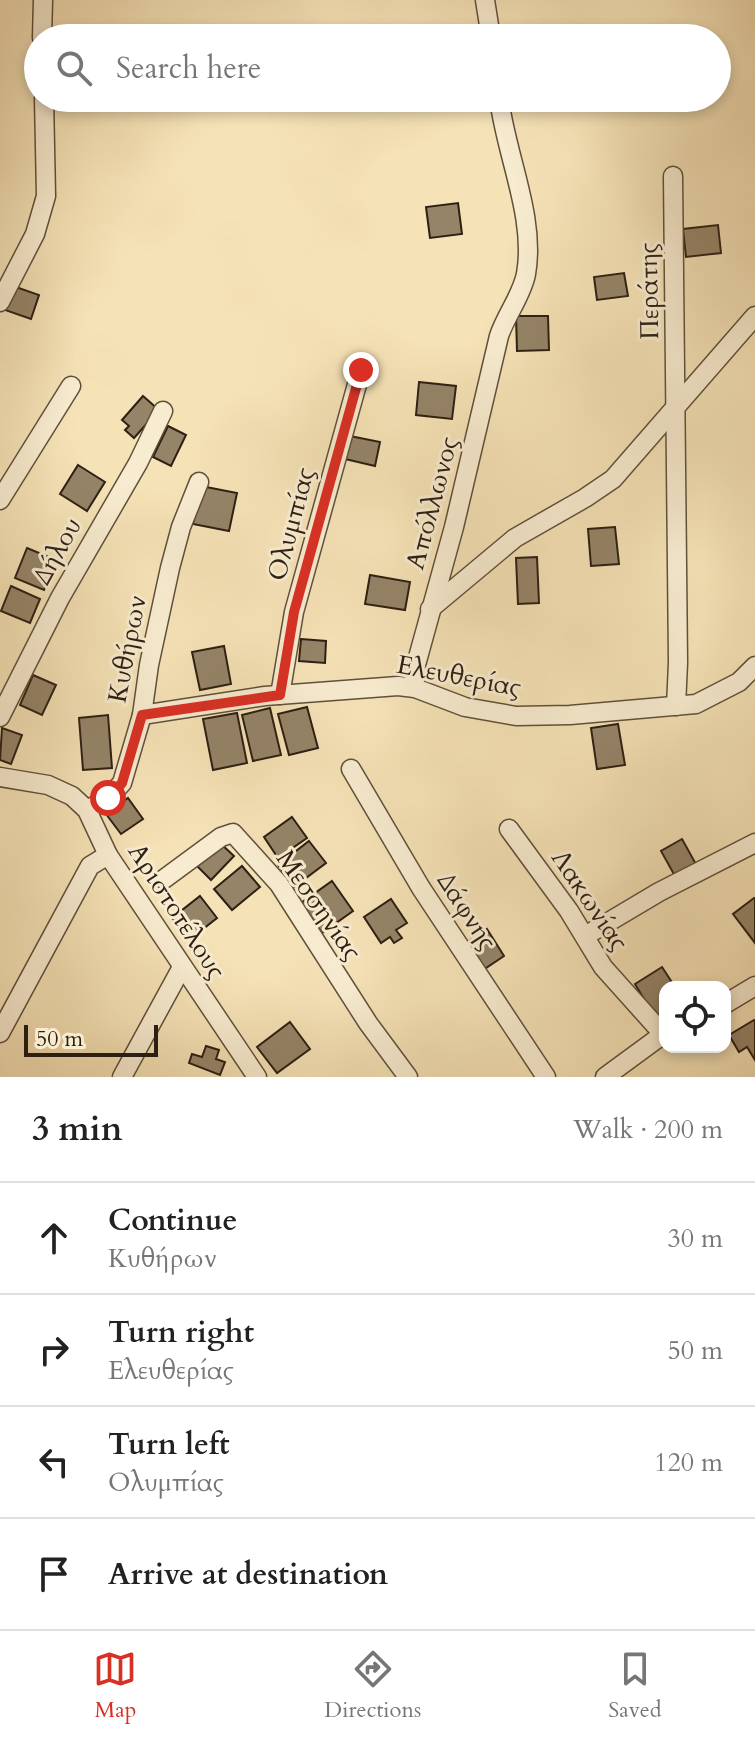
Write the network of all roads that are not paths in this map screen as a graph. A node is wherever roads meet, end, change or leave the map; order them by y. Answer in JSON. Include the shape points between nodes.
{"nodes":[{"id":1,"x":43,"y":0,"type":"edge"},
{"id":2,"x":485,"y":0,"type":"edge"},
{"id":3,"x":42,"y":24,"type":"edge"},
{"id":4,"x":489,"y":24,"type":"edge"},
{"id":5,"x":44,"y":112,"type":"edge"},
{"id":6,"x":500,"y":112,"type":"edge"},
{"id":7,"x":673,"y":176,"type":"dead end"},
{"id":8,"x":0,"y":302,"type":"edge"},
{"id":9,"x":755,"y":316,"type":"edge"},
{"id":10,"x":361,"y":370,"type":"dead end"},
{"id":11,"x":71,"y":386,"type":"dead end"},
{"id":12,"x":677,"y":405,"type":"junction"},
{"id":13,"x":163,"y":411,"type":"dead end"},
{"id":14,"x":199,"y":482,"type":"dead end"},
{"id":15,"x":0,"y":500,"type":"edge"},
{"id":16,"x":430,"y":609,"type":"junction"},
{"id":17,"x":755,"y":666,"type":"edge"},
{"id":18,"x":415,"y":688,"type":"junction"},
{"id":19,"x":280,"y":695,"type":"junction"},
{"id":20,"x":676,"y":706,"type":"junction"},
{"id":21,"x":142,"y":715,"type":"junction"},
{"id":22,"x":0,"y":717,"type":"edge"},
{"id":23,"x":351,"y":769,"type":"dead end"},
{"id":24,"x":0,"y":777,"type":"edge"},
{"id":25,"x":87,"y":810,"type":"junction"},
{"id":26,"x":509,"y":829,"type":"dead end"},
{"id":27,"x":755,"y":843,"type":"edge"},
{"id":28,"x":108,"y":855,"type":"junction"},
{"id":29,"x":164,"y":879,"type":"dead end"},
{"id":30,"x":585,"y":936,"type":"junction"},
{"id":31,"x":182,"y":967,"type":"junction"},
{"id":32,"x":755,"y":986,"type":"edge"},
{"id":33,"x":731,"y":1000,"type":"edge"},
{"id":34,"x":659,"y":1028,"type":"edge"},
{"id":35,"x":0,"y":1033,"type":"edge"},
{"id":36,"x":659,"y":1037,"type":"edge"},
{"id":37,"x":122,"y":1077,"type":"edge"},
{"id":38,"x":257,"y":1077,"type":"edge"},
{"id":39,"x":408,"y":1077,"type":"edge"},
{"id":40,"x":546,"y":1077,"type":"edge"},
{"id":41,"x":605,"y":1077,"type":"edge"}],
"edges":[{"from":1,"to":3,"type":"street"},
{"from":2,"to":4,"type":"street"},
{"from":5,"to":8,"type":"street","via":[[46,196],[35,234]]},
{"from":6,"to":16,"type":"street","name":"Απόλλωνος","via":[[527,228],[525,278],[499,336]]},
{"from":7,"to":12,"type":"street","name":"Περάτης"},
{"from":9,"to":12,"type":"street","name":"Απόλλωνος"},
{"from":10,"to":19,"type":"street","name":"Ολυμπίας","via":[[294,612]]},
{"from":11,"to":15,"type":"street"},
{"from":12,"to":16,"type":"street","name":"Απόλλωνος","via":[[613,479],[515,538]]},
{"from":12,"to":20,"type":"street","name":"Περάτης"},
{"from":13,"to":22,"type":"street","name":"Δήλου"},
{"from":14,"to":21,"type":"street","name":"Κυθήρων","via":[[170,568]]},
{"from":16,"to":18,"type":"street"},
{"from":17,"to":20,"type":"street","name":"Ελευθερίας","via":[[739,682],[696,704]]},
{"from":18,"to":19,"type":"street","name":"Ελευθερίας"},
{"from":18,"to":20,"type":"street","name":"Ελευθερίας","via":[[465,707],[516,716]]},
{"from":19,"to":21,"type":"street","name":"Ελευθερίας"},
{"from":21,"to":25,"type":"street","name":"Κυθήρων","via":[[122,783]]},
{"from":23,"to":40,"type":"street","name":"Δάφνης","via":[[421,888]]},
{"from":24,"to":25,"type":"street","via":[[48,785]]},
{"from":25,"to":28,"type":"street","name":"Αριστοτέλους"},
{"from":26,"to":30,"type":"street","name":"Λακωνίας"},
{"from":27,"to":30,"type":"street"},
{"from":28,"to":31,"type":"street","name":"Αριστοτέλους"},
{"from":28,"to":35,"type":"street","via":[[90,866]]},
{"from":29,"to":39,"type":"street","name":"Μεσσηνίας","via":[[233,833],[279,884]]},
{"from":30,"to":34,"type":"street","name":"Λακωνίας","via":[[603,967]]},
{"from":31,"to":37,"type":"street"},
{"from":31,"to":38,"type":"street","name":"Αριστοτέλους"},
{"from":32,"to":33,"type":"street"},
{"from":36,"to":41,"type":"street"}]}
